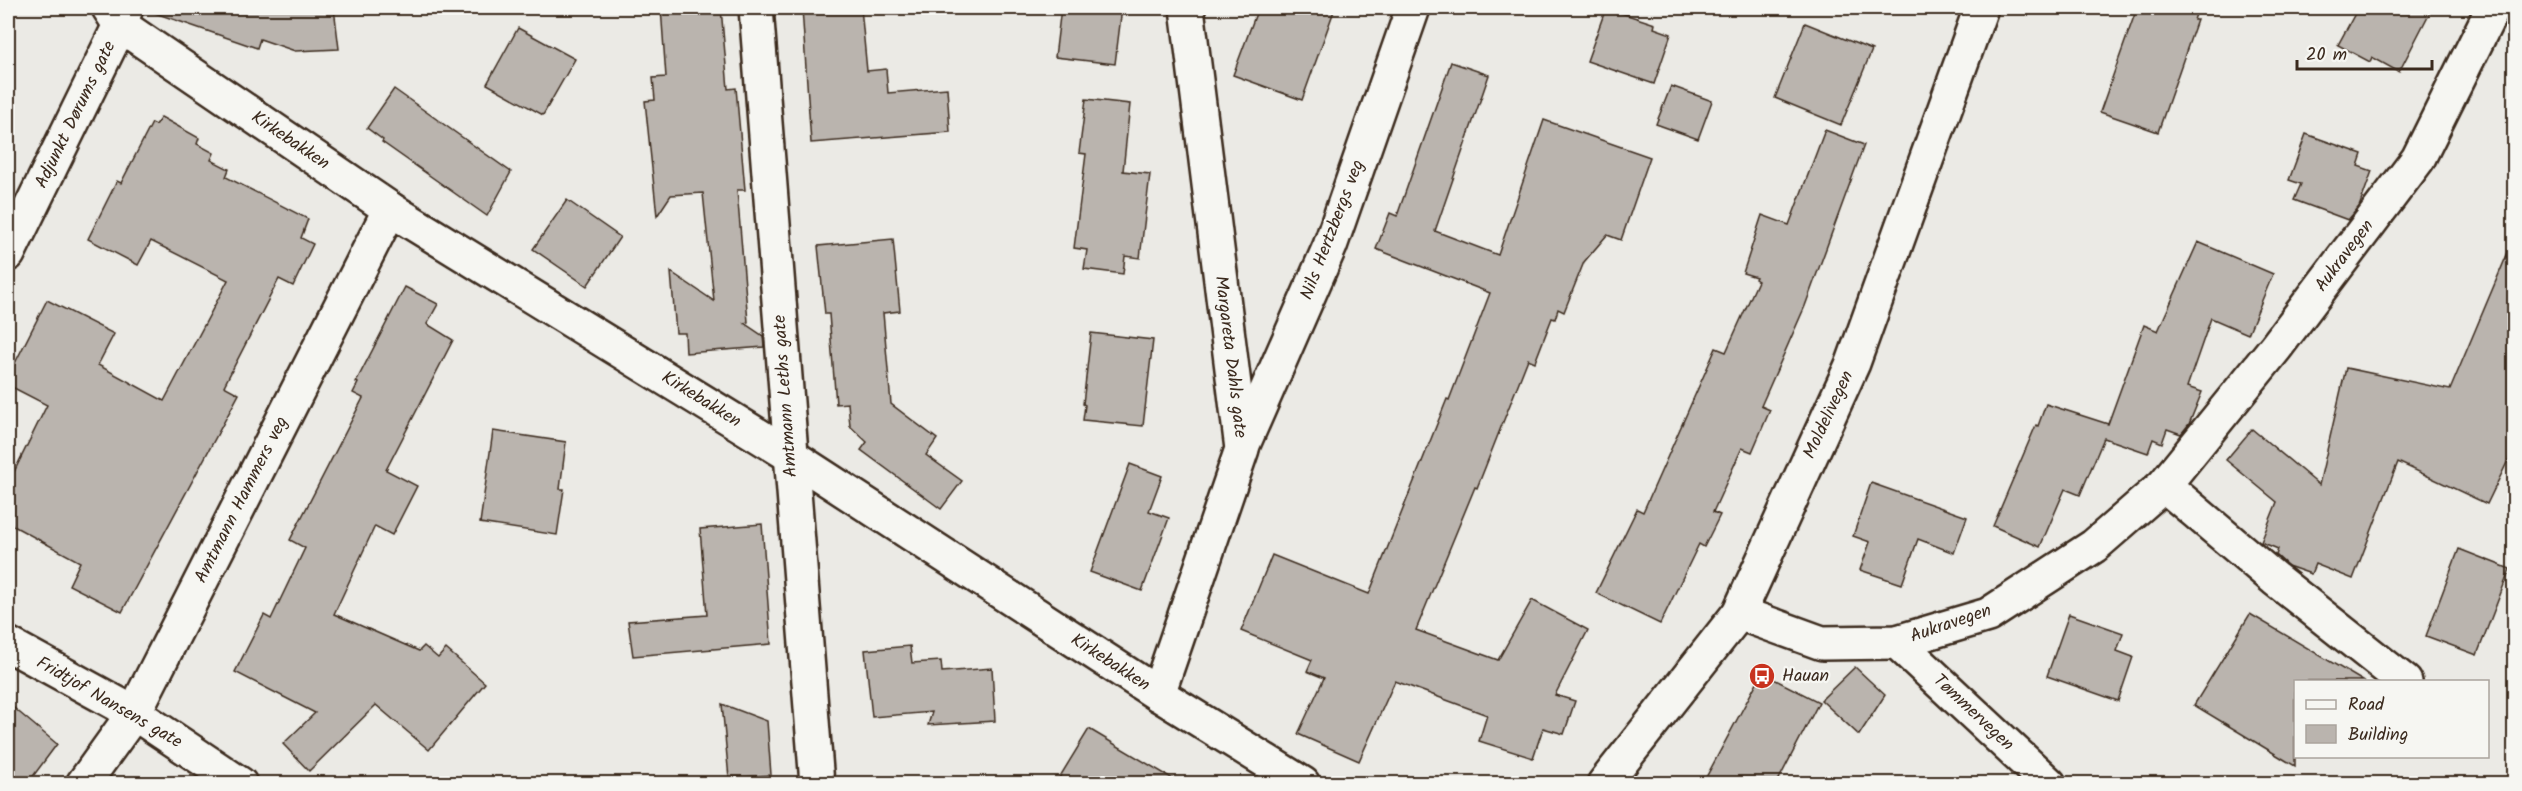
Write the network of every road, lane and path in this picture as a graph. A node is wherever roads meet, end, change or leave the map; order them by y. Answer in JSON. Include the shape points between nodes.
{"nodes":[{"id":1,"x":756,"y":8,"type":"edge"},
{"id":2,"x":1187,"y":8,"type":"edge"},
{"id":3,"x":1413,"y":8,"type":"edge"},
{"id":4,"x":1981,"y":8,"type":"edge"},
{"id":5,"x":2493,"y":8,"type":"edge"},
{"id":6,"x":118,"y":13,"type":"edge"},
{"id":7,"x":390,"y":209,"type":"junction"},
{"id":8,"x":8,"y":254,"type":"edge"},
{"id":9,"x":1242,"y":448,"type":"junction"},
{"id":10,"x":790,"y":455,"type":"junction"},
{"id":11,"x":2164,"y":485,"type":"junction"},
{"id":12,"x":1739,"y":613,"type":"junction"},
{"id":13,"x":1897,"y":642,"type":"junction"},
{"id":14,"x":8,"y":644,"type":"edge"},
{"id":15,"x":2403,"y":680,"type":"edge"},
{"id":16,"x":1158,"y":694,"type":"junction"},
{"id":17,"x":134,"y":713,"type":"junction"},
{"id":18,"x":83,"y":783,"type":"edge"},
{"id":19,"x":240,"y":783,"type":"edge"},
{"id":20,"x":816,"y":783,"type":"edge"},
{"id":21,"x":1303,"y":783,"type":"edge"},
{"id":22,"x":1604,"y":783,"type":"edge"},
{"id":23,"x":2049,"y":783,"type":"edge"}],
"edges":[{"from":1,"to":10,"type":"street","name":"Amtmann Leths gate"},
{"from":2,"to":9,"type":"street","name":"Margareta Dahls gate"},
{"from":3,"to":9,"type":"street","name":"Nils Hertzbergs veg","via":[[1330,246]]},
{"from":4,"to":12,"type":"street","name":"Moldelivegen","via":[[1853,363]]},
{"from":5,"to":11,"type":"street","name":"Aukravegen","via":[[2418,159],[2276,347]]},
{"from":6,"to":7,"type":"street","name":"Kirkebakken"},
{"from":6,"to":8,"type":"street","name":"Adjunkt Dørums gate"},
{"from":7,"to":10,"type":"street","name":"Kirkebakken"},
{"from":7,"to":17,"type":"street","name":"Amtmann Hammers veg"},
{"from":9,"to":16,"type":"street","name":"Margareta Dahls gate"},
{"from":10,"to":16,"type":"street","name":"Kirkebakken"},
{"from":10,"to":20,"type":"street","name":"Amtmann Leths gate"},
{"from":11,"to":13,"type":"street","name":"Aukravegen","via":[[2094,546],[1988,615]]},
{"from":11,"to":15,"type":"street"},
{"from":12,"to":13,"type":"street","name":"Aukravegen","via":[[1822,643]]},
{"from":12,"to":22,"type":"street","name":"Moldelivegen"},
{"from":13,"to":23,"type":"street","name":"Tømmervegen"},
{"from":14,"to":17,"type":"street","name":"Fridtjof Nansens gate"},
{"from":16,"to":21,"type":"street","name":"Kirkebakken"},
{"from":17,"to":18,"type":"street","name":"Amtmann Hammers veg"},
{"from":17,"to":19,"type":"street","name":"Fridtjof Nansens gate"}]}
